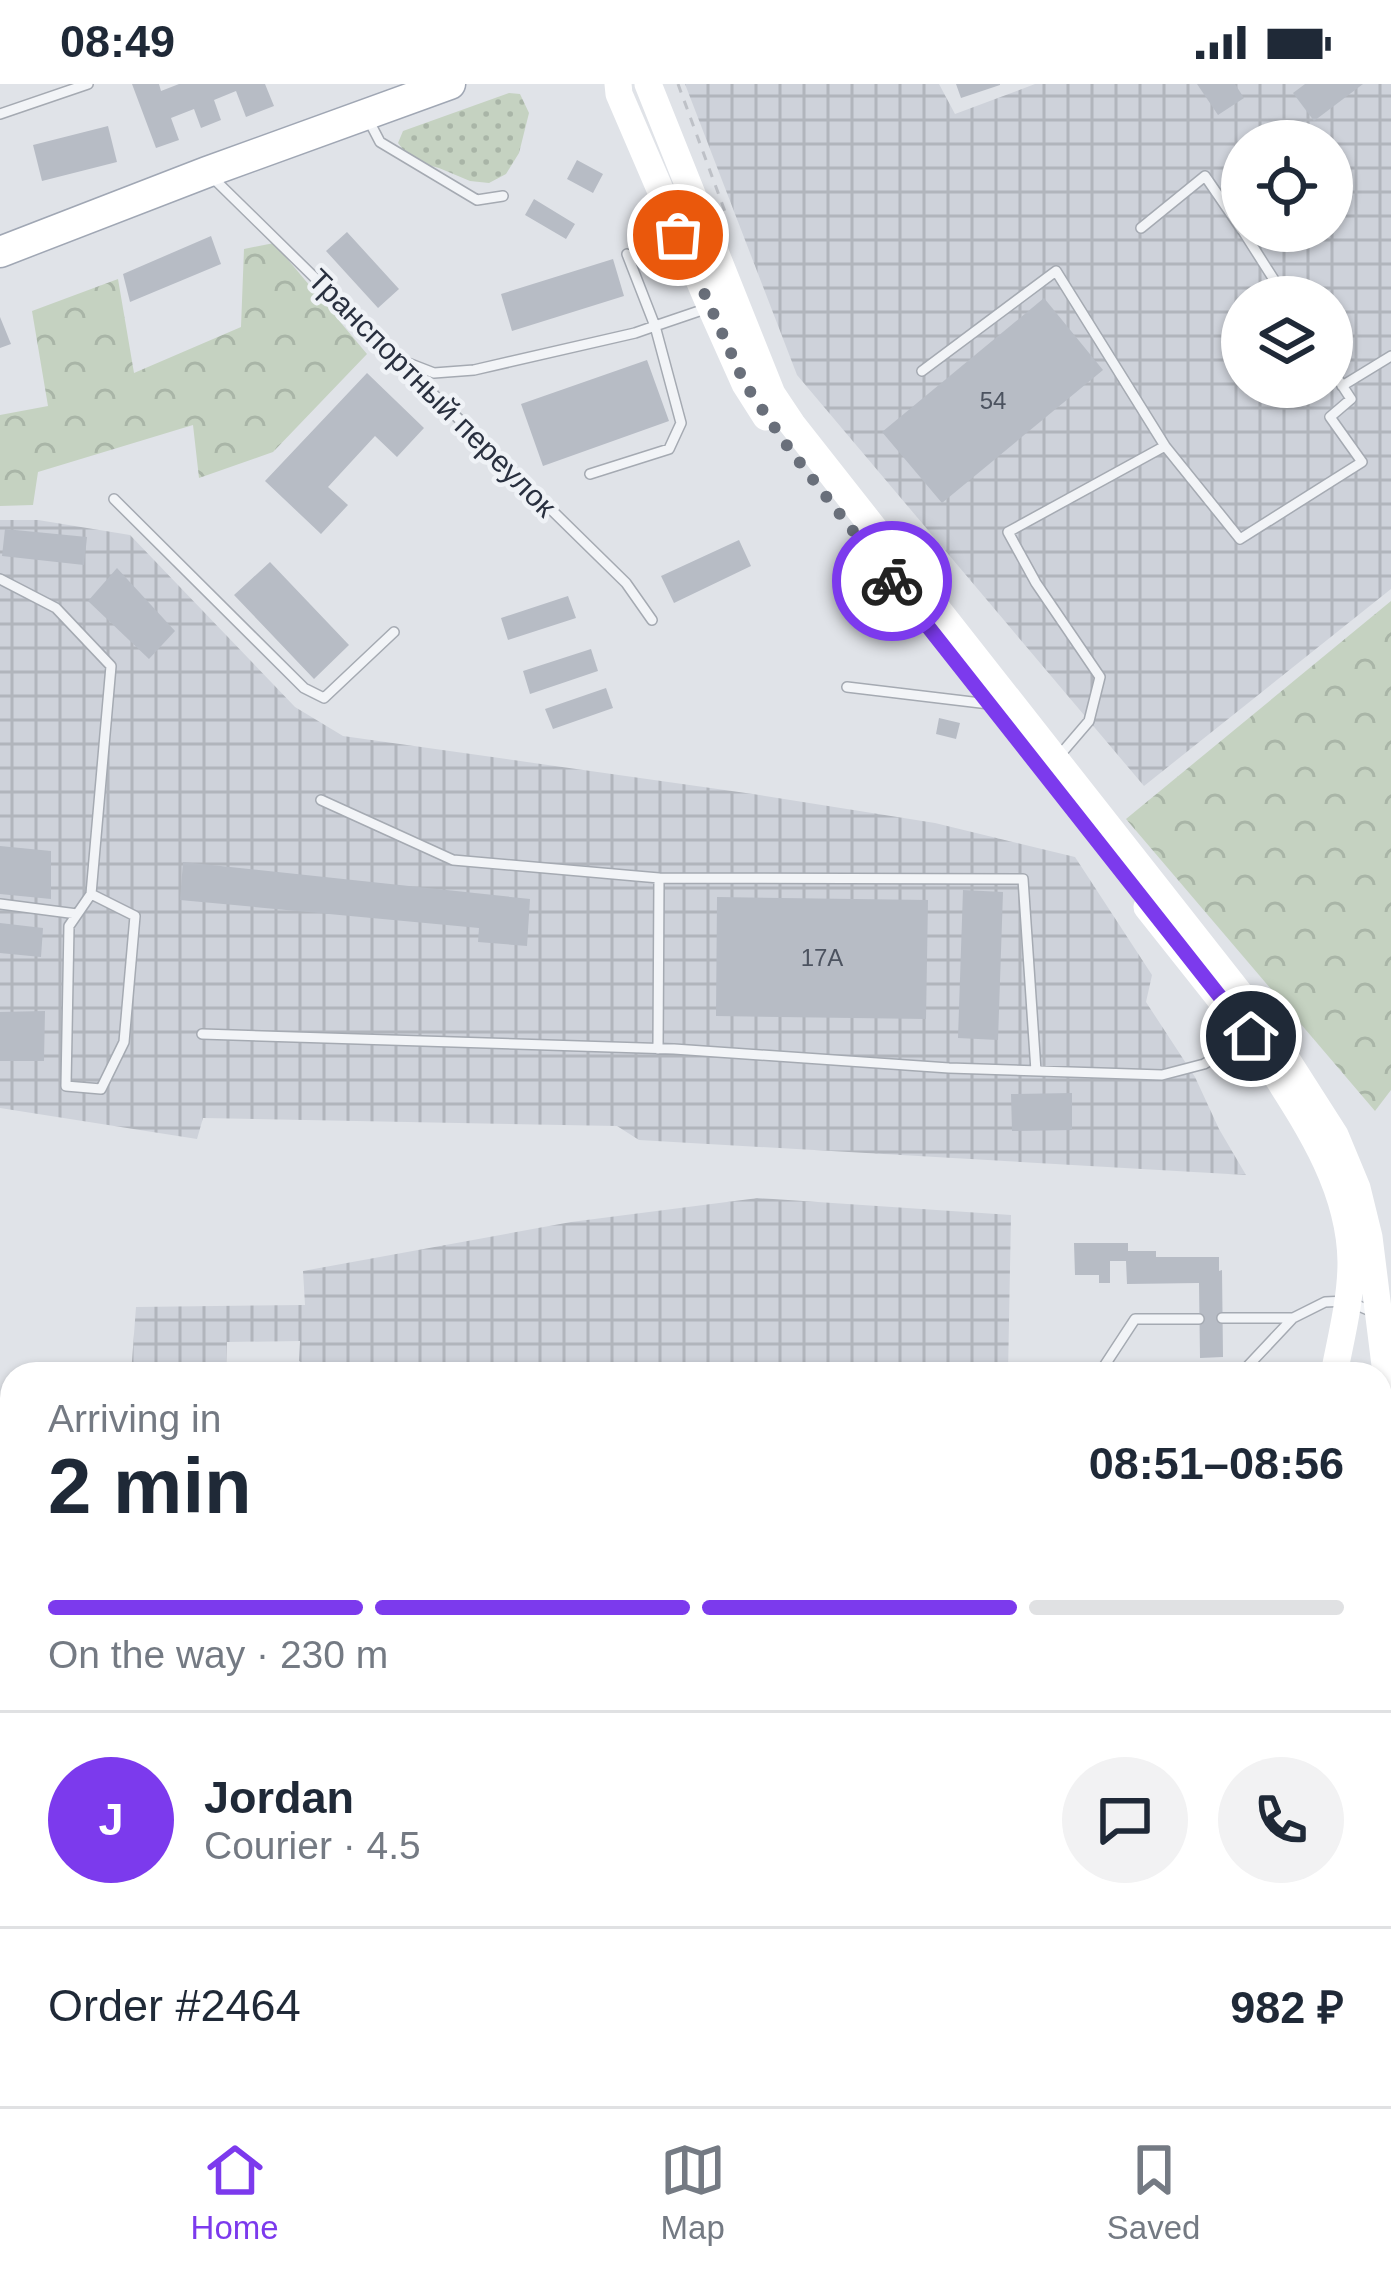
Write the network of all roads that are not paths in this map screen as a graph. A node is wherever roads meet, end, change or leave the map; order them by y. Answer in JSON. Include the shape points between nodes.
{"nodes":[{"id":1,"x":88,"y":84,"type":"edge"},
{"id":2,"x":450,"y":84,"type":"edge"},
{"id":3,"x":613,"y":87,"type":"edge"},
{"id":4,"x":659,"y":88,"type":"edge"},
{"id":5,"x":0,"y":114,"type":"edge"},
{"id":6,"x":365,"y":115,"type":"junction"},
{"id":7,"x":207,"y":172,"type":"junction"},
{"id":8,"x":502,"y":196,"type":"dead end"},
{"id":9,"x":1221,"y":200,"type":"edge"},
{"id":10,"x":1141,"y":228,"type":"dead end"},
{"id":11,"x":0,"y":252,"type":"edge"},
{"id":12,"x":627,"y":254,"type":"dead end"},
{"id":13,"x":710,"y":308,"type":"junction"},
{"id":14,"x":655,"y":326,"type":"junction"},
{"id":15,"x":1391,"y":356,"type":"edge"},
{"id":16,"x":398,"y":359,"type":"junction"},
{"id":17,"x":922,"y":371,"type":"dead end"},
{"id":18,"x":1353,"y":379,"type":"edge"},
{"id":19,"x":1340,"y":408,"type":"edge"},
{"id":20,"x":1166,"y":446,"type":"junction"},
{"id":21,"x":590,"y":474,"type":"dead end"},
{"id":22,"x":114,"y":499,"type":"dead end"},
{"id":23,"x":0,"y":578,"type":"edge"},
{"id":24,"x":652,"y":620,"type":"dead end"},
{"id":25,"x":394,"y":632,"type":"dead end"},
{"id":26,"x":848,"y":687,"type":"dead end"},
{"id":27,"x":996,"y":700,"type":"junction"},
{"id":28,"x":1055,"y":759,"type":"junction"},
{"id":29,"x":321,"y":800,"type":"dead end"},
{"id":30,"x":659,"y":878,"type":"junction"},
{"id":31,"x":91,"y":894,"type":"junction"},
{"id":32,"x":0,"y":904,"type":"edge"},
{"id":33,"x":77,"y":914,"type":"junction"},
{"id":34,"x":1258,"y":1032,"type":"junction"},
{"id":35,"x":202,"y":1034,"type":"dead end"},
{"id":36,"x":658,"y":1048,"type":"junction"},
{"id":37,"x":1036,"y":1071,"type":"junction"},
{"id":38,"x":1348,"y":1301,"type":"junction"},
{"id":39,"x":1378,"y":1314,"type":"junction"},
{"id":40,"x":1222,"y":1318,"type":"dead end"},
{"id":41,"x":1293,"y":1318,"type":"junction"},
{"id":42,"x":1199,"y":1319,"type":"dead end"},
{"id":43,"x":1108,"y":1362,"type":"edge"},
{"id":44,"x":1252,"y":1362,"type":"edge"},
{"id":45,"x":1336,"y":1362,"type":"edge"},
{"id":46,"x":1387,"y":1362,"type":"edge"}],
"edges":[{"from":1,"to":5,"type":"lane"},
{"from":2,"to":6,"type":"main road"},
{"from":3,"to":13,"type":"main road"},
{"from":4,"to":27,"type":"main road","via":[[772,394]]},
{"from":6,"to":7,"type":"main road"},
{"from":6,"to":8,"type":"lane","via":[[380,142],[477,200]]},
{"from":7,"to":11,"type":"main road"},
{"from":7,"to":16,"type":"lane","name":"Транспортный переулок"},
{"from":9,"to":10,"type":"lane","via":[[1205,176]]},
{"from":12,"to":14,"type":"lane"},
{"from":13,"to":14,"type":"lane"},
{"from":13,"to":27,"type":"main road","via":[[768,421]]},
{"from":14,"to":16,"type":"lane","via":[[474,370],[434,373]]},
{"from":14,"to":21,"type":"lane","via":[[682,423],[669,448]]},
{"from":15,"to":18,"type":"lane"},
{"from":16,"to":24,"type":"lane","name":"Транспортный переулок","via":[[626,584]]},
{"from":17,"to":20,"type":"lane","via":[[1056,271]]},
{"from":19,"to":20,"type":"lane","via":[[1330,417],[1362,461],[1240,538]]},
{"from":20,"to":28,"type":"lane","via":[[1007,532],[1100,677],[1089,722]]},
{"from":22,"to":25,"type":"lane","via":[[304,688],[324,698]]},
{"from":23,"to":31,"type":"lane","via":[[56,608],[111,666]]},
{"from":26,"to":27,"type":"lane"},
{"from":27,"to":28,"type":"main road"},
{"from":27,"to":34,"type":"main road"},
{"from":28,"to":34,"type":"main road"},
{"from":29,"to":30,"type":"lane","via":[[453,860]]},
{"from":30,"to":36,"type":"lane"},
{"from":30,"to":37,"type":"lane","via":[[1023,879]]},
{"from":31,"to":33,"type":"lane"},
{"from":31,"to":33,"type":"lane","via":[[135,916],[124,1042],[101,1090],[66,1086],[69,926]]},
{"from":32,"to":33,"type":"lane"},
{"from":34,"to":37,"type":"lane","via":[[1204,1064],[1162,1075]]},
{"from":34,"to":38,"type":"main road","via":[[1335,1181],[1349,1238]]},
{"from":34,"to":39,"type":"main road","via":[[1348,1164],[1369,1238]]},
{"from":35,"to":36,"type":"lane"},
{"from":36,"to":37,"type":"lane"},
{"from":38,"to":39,"type":"lane"},
{"from":38,"to":41,"type":"lane"},
{"from":38,"to":45,"type":"main road"},
{"from":39,"to":46,"type":"main road"},
{"from":40,"to":41,"type":"lane"},
{"from":41,"to":44,"type":"lane"},
{"from":42,"to":43,"type":"lane","via":[[1135,1319]]}]}
